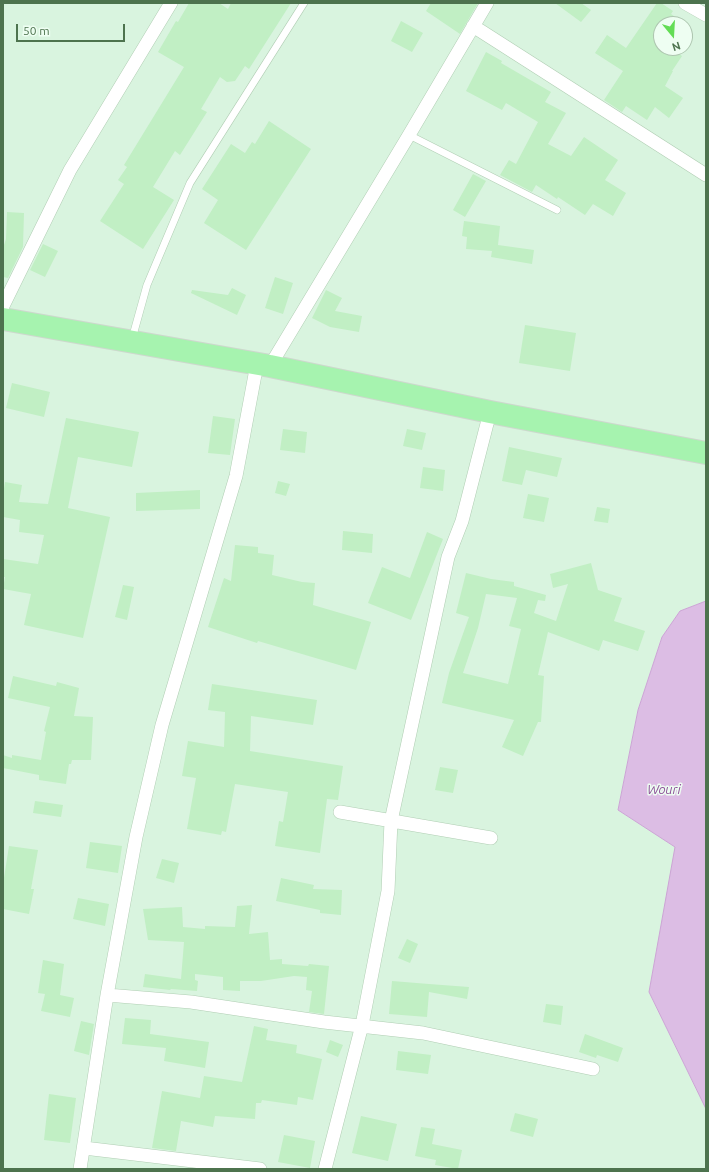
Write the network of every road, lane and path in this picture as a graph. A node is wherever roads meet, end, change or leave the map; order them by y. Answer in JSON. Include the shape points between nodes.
{"nodes":[{"id":1,"x":171,"y":3,"type":"edge"},
{"id":2,"x":304,"y":3,"type":"edge"},
{"id":3,"x":487,"y":3,"type":"edge"},
{"id":4,"x":685,"y":3,"type":"edge"},
{"id":5,"x":706,"y":14,"type":"edge"},
{"id":6,"x":473,"y":26,"type":"junction"},
{"id":7,"x":409,"y":135,"type":"junction"},
{"id":8,"x":706,"y":175,"type":"edge"},
{"id":9,"x":557,"y":210,"type":"dead end"},
{"id":10,"x":3,"y":306,"type":"edge"},
{"id":11,"x":3,"y":318,"type":"edge"},
{"id":12,"x":131,"y":342,"type":"junction"},
{"id":13,"x":264,"y":365,"type":"junction"},
{"id":14,"x":490,"y":412,"type":"junction"},
{"id":15,"x":706,"y":453,"type":"edge"},
{"id":16,"x":340,"y":812,"type":"dead end"},
{"id":17,"x":391,"y":821,"type":"junction"},
{"id":18,"x":492,"y":838,"type":"dead end"},
{"id":19,"x":107,"y":995,"type":"junction"},
{"id":20,"x":362,"y":1025,"type":"junction"},
{"id":21,"x":593,"y":1069,"type":"dead end"},
{"id":22,"x":84,"y":1148,"type":"junction"},
{"id":23,"x":80,"y":1169,"type":"edge"},
{"id":24,"x":260,"y":1169,"type":"edge"},
{"id":25,"x":325,"y":1169,"type":"edge"}],
"edges":[{"from":1,"to":10,"type":"street","via":[[70,170]]},
{"from":2,"to":12,"type":"lane","via":[[190,183],[147,286]]},
{"from":3,"to":6,"type":"street"},
{"from":4,"to":5,"type":"street"},
{"from":6,"to":7,"type":"street"},
{"from":6,"to":8,"type":"street"},
{"from":7,"to":9,"type":"lane"},
{"from":7,"to":13,"type":"street"},
{"from":11,"to":12,"type":"highway"},
{"from":12,"to":13,"type":"highway"},
{"from":13,"to":14,"type":"highway"},
{"from":13,"to":19,"type":"street","via":[[236,476],[162,725],[136,837]]},
{"from":14,"to":15,"type":"highway"},
{"from":14,"to":17,"type":"street","via":[[462,521],[448,557]]},
{"from":16,"to":17,"type":"street"},
{"from":17,"to":18,"type":"street"},
{"from":17,"to":20,"type":"street","via":[[388,891]]},
{"from":19,"to":20,"type":"street","via":[[191,1002],[324,1022]]},
{"from":19,"to":22,"type":"street"},
{"from":20,"to":21,"type":"street","via":[[456,1039]]},
{"from":20,"to":25,"type":"street"},
{"from":22,"to":23,"type":"street"},
{"from":22,"to":24,"type":"street"}]}
